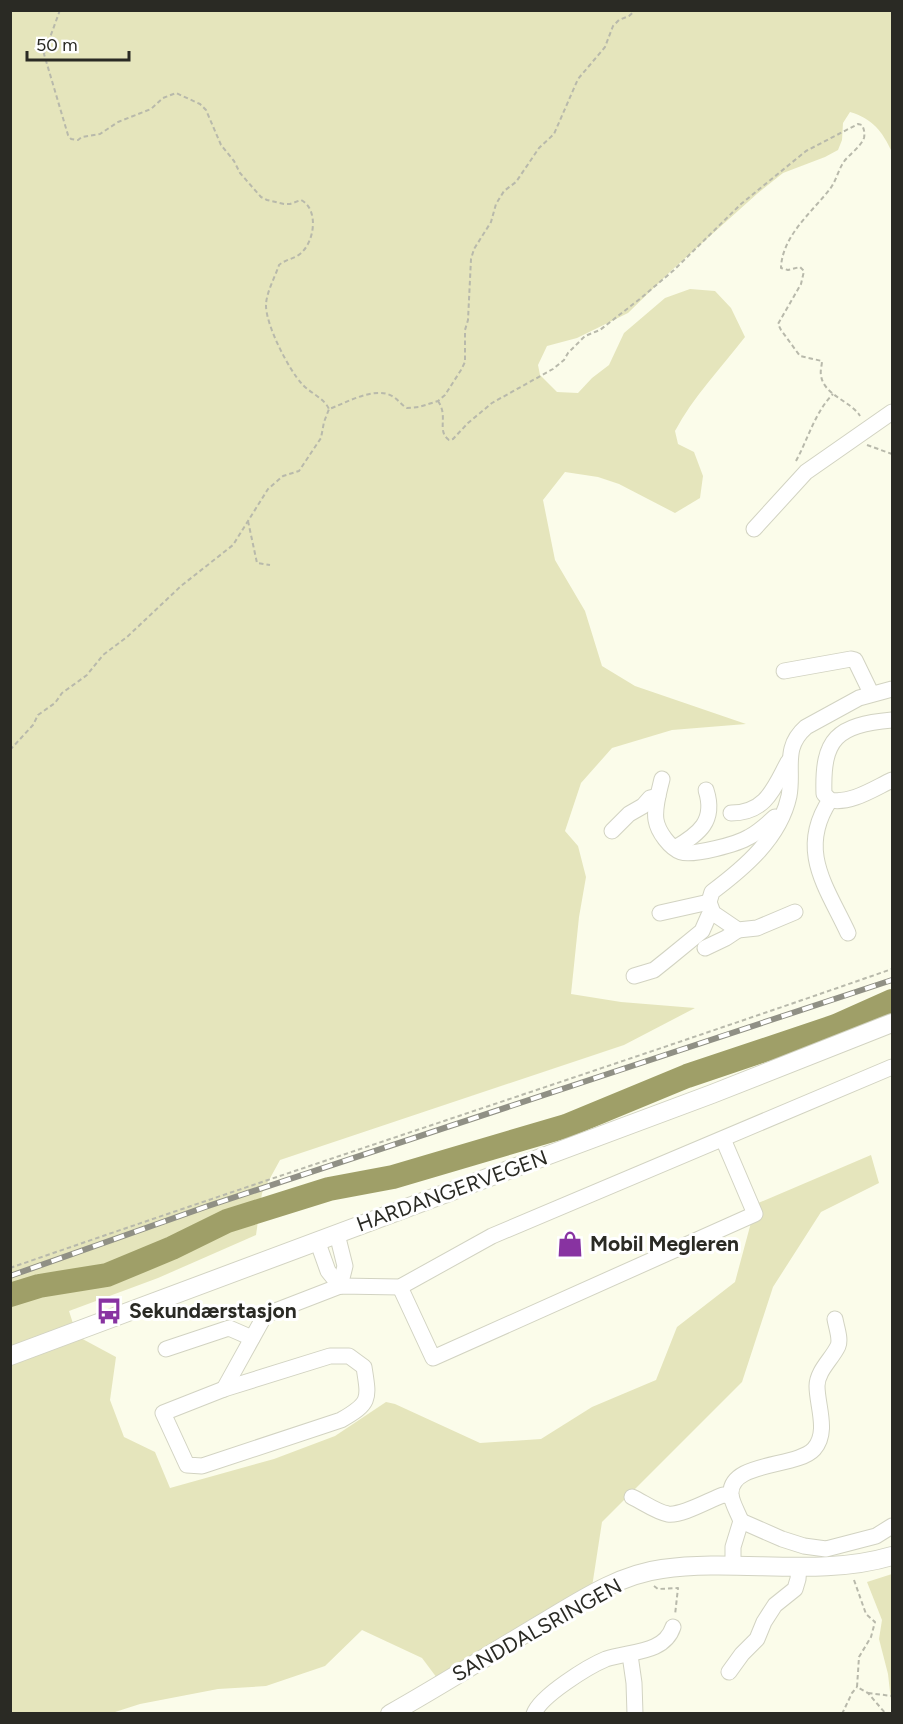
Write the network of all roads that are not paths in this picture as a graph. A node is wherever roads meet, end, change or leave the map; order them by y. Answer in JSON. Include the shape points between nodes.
{"nodes":[{"id":1,"x":892,"y":412,"type":"edge"},
{"id":2,"x":754,"y":529,"type":"dead end"},
{"id":3,"x":784,"y":671,"type":"dead end"},
{"id":4,"x":892,"y":688,"type":"edge"},
{"id":5,"x":871,"y":693,"type":"junction"},
{"id":6,"x":892,"y":720,"type":"edge"},
{"id":7,"x":790,"y":760,"type":"junction"},
{"id":8,"x":662,"y":779,"type":"dead end"},
{"id":9,"x":892,"y":780,"type":"edge"},
{"id":10,"x":706,"y":790,"type":"dead end"},
{"id":11,"x":658,"y":796,"type":"junction"},
{"id":12,"x":830,"y":800,"type":"junction"},
{"id":13,"x":785,"y":806,"type":"junction"},
{"id":14,"x":731,"y":813,"type":"dead end"},
{"id":15,"x":612,"y":831,"type":"dead end"},
{"id":16,"x":675,"y":848,"type":"junction"},
{"id":17,"x":711,"y":907,"type":"junction"},
{"id":18,"x":795,"y":912,"type":"dead end"},
{"id":19,"x":660,"y":913,"type":"dead end"},
{"id":20,"x":738,"y":930,"type":"junction"},
{"id":21,"x":848,"y":933,"type":"dead end"},
{"id":22,"x":705,"y":948,"type":"dead end"},
{"id":23,"x":634,"y":976,"type":"dead end"},
{"id":24,"x":892,"y":1023,"type":"edge"},
{"id":25,"x":892,"y":1067,"type":"edge"},
{"id":26,"x":723,"y":1139,"type":"junction"},
{"id":27,"x":337,"y":1234,"type":"junction"},
{"id":28,"x":318,"y":1243,"type":"junction"},
{"id":29,"x":339,"y":1286,"type":"junction"},
{"id":30,"x":400,"y":1287,"type":"junction"},
{"id":31,"x":835,"y":1319,"type":"dead end"},
{"id":32,"x":252,"y":1338,"type":"junction"},
{"id":33,"x":166,"y":1349,"type":"dead end"},
{"id":34,"x":10,"y":1356,"type":"edge"},
{"id":35,"x":224,"y":1389,"type":"junction"},
{"id":36,"x":731,"y":1496,"type":"junction"},
{"id":37,"x":632,"y":1497,"type":"dead end"},
{"id":38,"x":741,"y":1521,"type":"junction"},
{"id":39,"x":892,"y":1526,"type":"edge"},
{"id":40,"x":888,"y":1555,"type":"edge"},
{"id":41,"x":734,"y":1565,"type":"junction"},
{"id":42,"x":799,"y":1566,"type":"junction"},
{"id":43,"x":673,"y":1627,"type":"road end"},
{"id":44,"x":630,"y":1655,"type":"junction"},
{"id":45,"x":729,"y":1672,"type":"dead end"},
{"id":46,"x":412,"y":1708,"type":"edge"},
{"id":47,"x":390,"y":1713,"type":"edge"},
{"id":48,"x":534,"y":1713,"type":"edge"},
{"id":49,"x":635,"y":1713,"type":"edge"}],
"edges":[{"from":1,"to":2,"type":"street","via":[[815,466]]},
{"from":3,"to":5,"type":"street","via":[[855,660]]},
{"from":4,"to":5,"type":"street"},
{"from":5,"to":7,"type":"street","via":[[806,727],[795,740]]},
{"from":6,"to":12,"type":"street","via":[[857,726],[834,740],[825,755],[823,770],[824,794]]},
{"from":7,"to":13,"type":"street"},
{"from":7,"to":14,"type":"street","via":[[765,801]]},
{"from":8,"to":11,"type":"street"},
{"from":9,"to":12,"type":"street","via":[[864,794]]},
{"from":10,"to":16,"type":"street","via":[[707,821],[696,836]]},
{"from":11,"to":15,"type":"street","via":[[650,798]]},
{"from":11,"to":16,"type":"street","via":[[656,823]]},
{"from":12,"to":21,"type":"street","via":[[816,831],[815,858]]},
{"from":13,"to":16,"type":"street","via":[[749,838],[684,853]]},
{"from":13,"to":17,"type":"street","via":[[757,854],[712,892]]},
{"from":17,"to":19,"type":"street"},
{"from":17,"to":20,"type":"street"},
{"from":17,"to":23,"type":"street","via":[[702,930],[654,970]]},
{"from":18,"to":20,"type":"street","via":[[757,928]]},
{"from":20,"to":22,"type":"street"},
{"from":24,"to":27,"type":"main road","name":"HARDANGERVEGEN"},
{"from":25,"to":26,"type":"street"},
{"from":26,"to":30,"type":"street","via":[[492,1236]]},
{"from":26,"to":30,"type":"street","via":[[755,1214],[433,1358]]},
{"from":27,"to":28,"type":"main road","name":"HARDANGERVEGEN"},
{"from":27,"to":29,"type":"street","via":[[345,1266]]},
{"from":28,"to":29,"type":"street","via":[[328,1271]]},
{"from":28,"to":34,"type":"main road","name":"HARDANGERVEGEN"},
{"from":29,"to":30,"type":"street"},
{"from":29,"to":32,"type":"street","via":[[265,1315]]},
{"from":31,"to":36,"type":"street","via":[[839,1344],[816,1384],[820,1441],[806,1456],[753,1469],[738,1478],[732,1485]]},
{"from":32,"to":33,"type":"street","via":[[230,1328]]},
{"from":32,"to":35,"type":"street"},
{"from":35,"to":35,"type":"street","via":[[330,1356],[349,1356],[364,1367],[368,1393],[361,1409],[341,1420],[202,1466],[187,1465],[163,1413]]},
{"from":36,"to":37,"type":"street","via":[[723,1495],[671,1514]]},
{"from":36,"to":38,"type":"street"},
{"from":38,"to":39,"type":"street","via":[[782,1539],[826,1549],[876,1536]]},
{"from":38,"to":41,"type":"street","via":[[733,1547]]},
{"from":40,"to":42,"type":"main road","name":"SANDDALSRINGEN","via":[[832,1567]]},
{"from":41,"to":42,"type":"main road","name":"SANDDALSRINGEN"},
{"from":41,"to":46,"type":"main road","name":"SANDDALSRINGEN","via":[[660,1569],[619,1582],[567,1609]]},
{"from":42,"to":45,"type":"street","via":[[795,1589],[775,1605],[757,1639]]},
{"from":43,"to":44,"type":"street","via":[[666,1641]]},
{"from":44,"to":48,"type":"street","via":[[605,1660],[550,1692]]},
{"from":44,"to":49,"type":"street"},
{"from":46,"to":47,"type":"main road","name":"SANDDALSRINGEN"}]}
